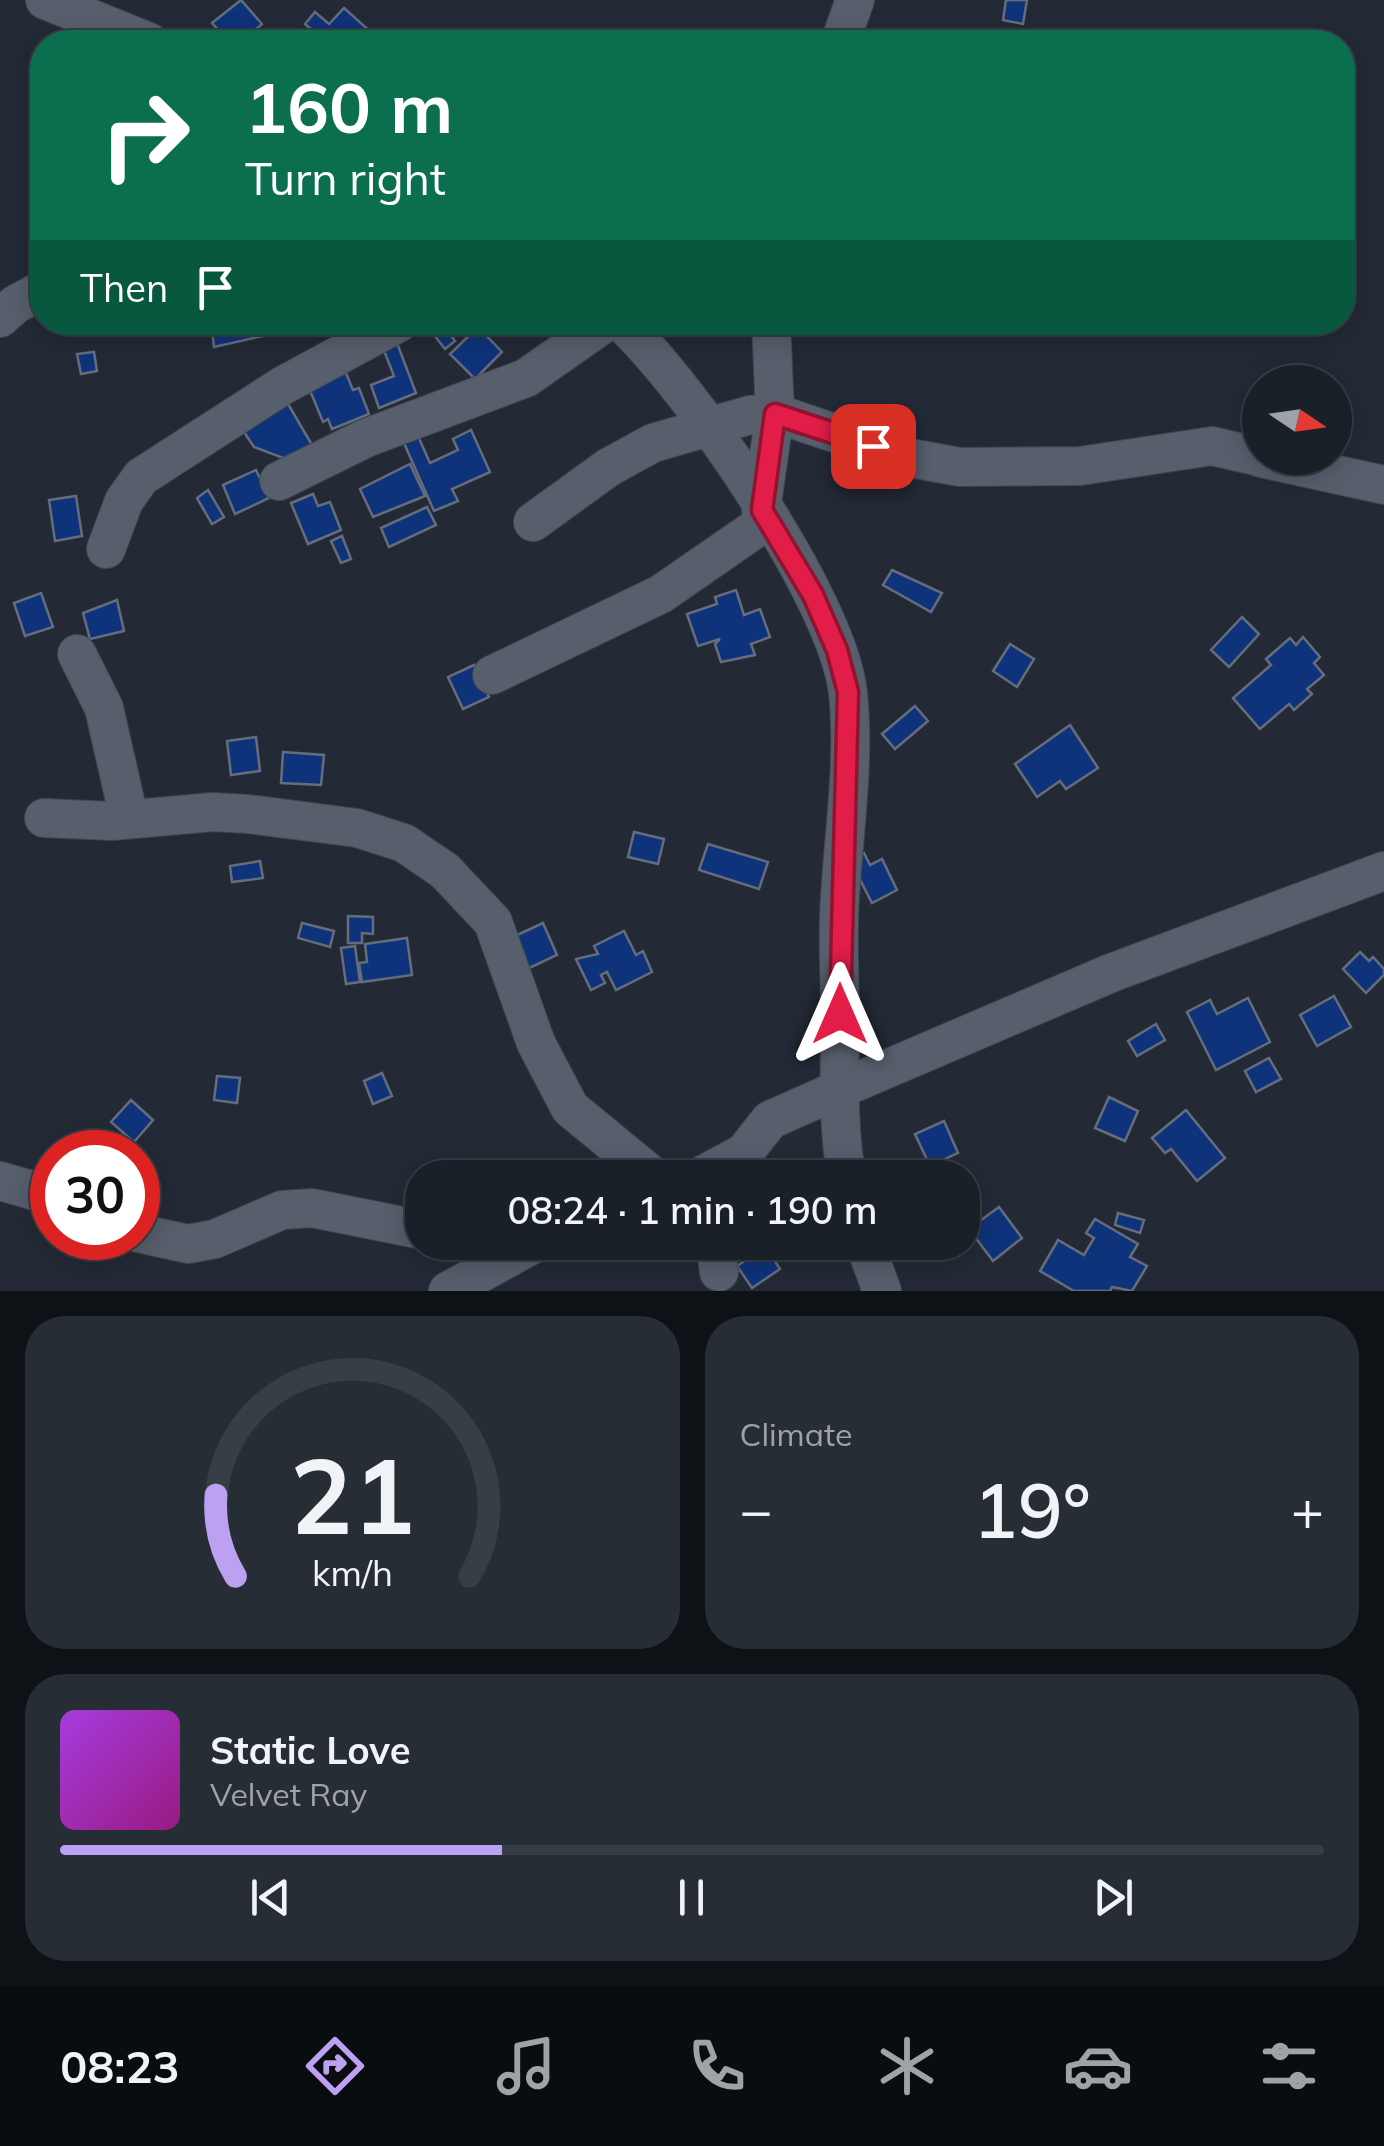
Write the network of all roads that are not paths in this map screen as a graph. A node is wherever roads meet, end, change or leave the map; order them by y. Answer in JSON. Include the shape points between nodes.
{"nodes":[{"id":1,"x":45,"y":0,"type":"edge"},
{"id":2,"x":131,"y":0,"type":"edge"},
{"id":3,"x":855,"y":0,"type":"edge"},
{"id":4,"x":121,"y":30,"type":"edge"},
{"id":5,"x":142,"y":30,"type":"edge"},
{"id":6,"x":844,"y":30,"type":"edge"},
{"id":7,"x":376,"y":335,"type":"edge"},
{"id":8,"x":587,"y":335,"type":"edge"},
{"id":9,"x":635,"y":335,"type":"edge"},
{"id":10,"x":772,"y":335,"type":"edge"},
{"id":11,"x":775,"y":414,"type":"junction"},
{"id":12,"x":710,"y":426,"type":"junction"},
{"id":13,"x":1242,"y":453,"type":"edge"},
{"id":14,"x":1340,"y":475,"type":"edge"},
{"id":15,"x":280,"y":481,"type":"dead end"},
{"id":16,"x":1384,"y":485,"type":"edge"},
{"id":17,"x":765,"y":515,"type":"junction"},
{"id":18,"x":533,"y":522,"type":"dead end"},
{"id":19,"x":106,"y":550,"type":"dead end"},
{"id":20,"x":77,"y":654,"type":"dead end"},
{"id":21,"x":492,"y":675,"type":"dead end"},
{"id":22,"x":44,"y":818,"type":"dead end"},
{"id":23,"x":129,"y":818,"type":"junction"},
{"id":24,"x":1384,"y":871,"type":"edge"},
{"id":25,"x":840,"y":1089,"type":"junction"},
{"id":26,"x":627,"y":1160,"type":"edge"},
{"id":27,"x":731,"y":1160,"type":"edge"},
{"id":28,"x":846,"y":1160,"type":"edge"},
{"id":29,"x":4,"y":1179,"type":"edge"},
{"id":30,"x":30,"y":1188,"type":"edge"},
{"id":31,"x":405,"y":1227,"type":"edge"},
{"id":32,"x":160,"y":1238,"type":"edge"},
{"id":33,"x":505,"y":1260,"type":"edge"},
{"id":34,"x":871,"y":1260,"type":"edge"},
{"id":35,"x":448,"y":1291,"type":"edge"},
{"id":36,"x":882,"y":1291,"type":"edge"}],
"edges":[{"from":1,"to":4,"type":"street"},
{"from":2,"to":5,"type":"street"},
{"from":3,"to":6,"type":"street"},
{"from":7,"to":19,"type":"street","via":[[282,386],[142,477],[124,501]]},
{"from":8,"to":15,"type":"street","via":[[526,378],[366,438]]},
{"from":9,"to":12,"type":"street"},
{"from":10,"to":11,"type":"street"},
{"from":11,"to":12,"type":"street"},
{"from":11,"to":13,"type":"street","via":[[905,456],[960,466],[1080,466],[1212,446]]},
{"from":11,"to":17,"type":"street"},
{"from":12,"to":17,"type":"street"},
{"from":12,"to":18,"type":"street","via":[[653,442]]},
{"from":14,"to":16,"type":"street"},
{"from":17,"to":21,"type":"street","via":[[661,594]]},
{"from":17,"to":25,"type":"street","via":[[813,595],[848,692]]},
{"from":20,"to":23,"type":"street","via":[[104,708]]},
{"from":22,"to":23,"type":"street"},
{"from":23,"to":26,"type":"street","via":[[248,814],[357,828],[404,843],[446,871],[493,922],[536,1043],[570,1108]]},
{"from":24,"to":25,"type":"street","via":[[1112,973]]},
{"from":25,"to":27,"type":"street","via":[[770,1120]]},
{"from":25,"to":28,"type":"street"},
{"from":29,"to":30,"type":"street"},
{"from":31,"to":32,"type":"street","via":[[312,1208],[282,1210],[214,1239],[188,1244]]},
{"from":33,"to":35,"type":"street"},
{"from":34,"to":36,"type":"street"}]}
